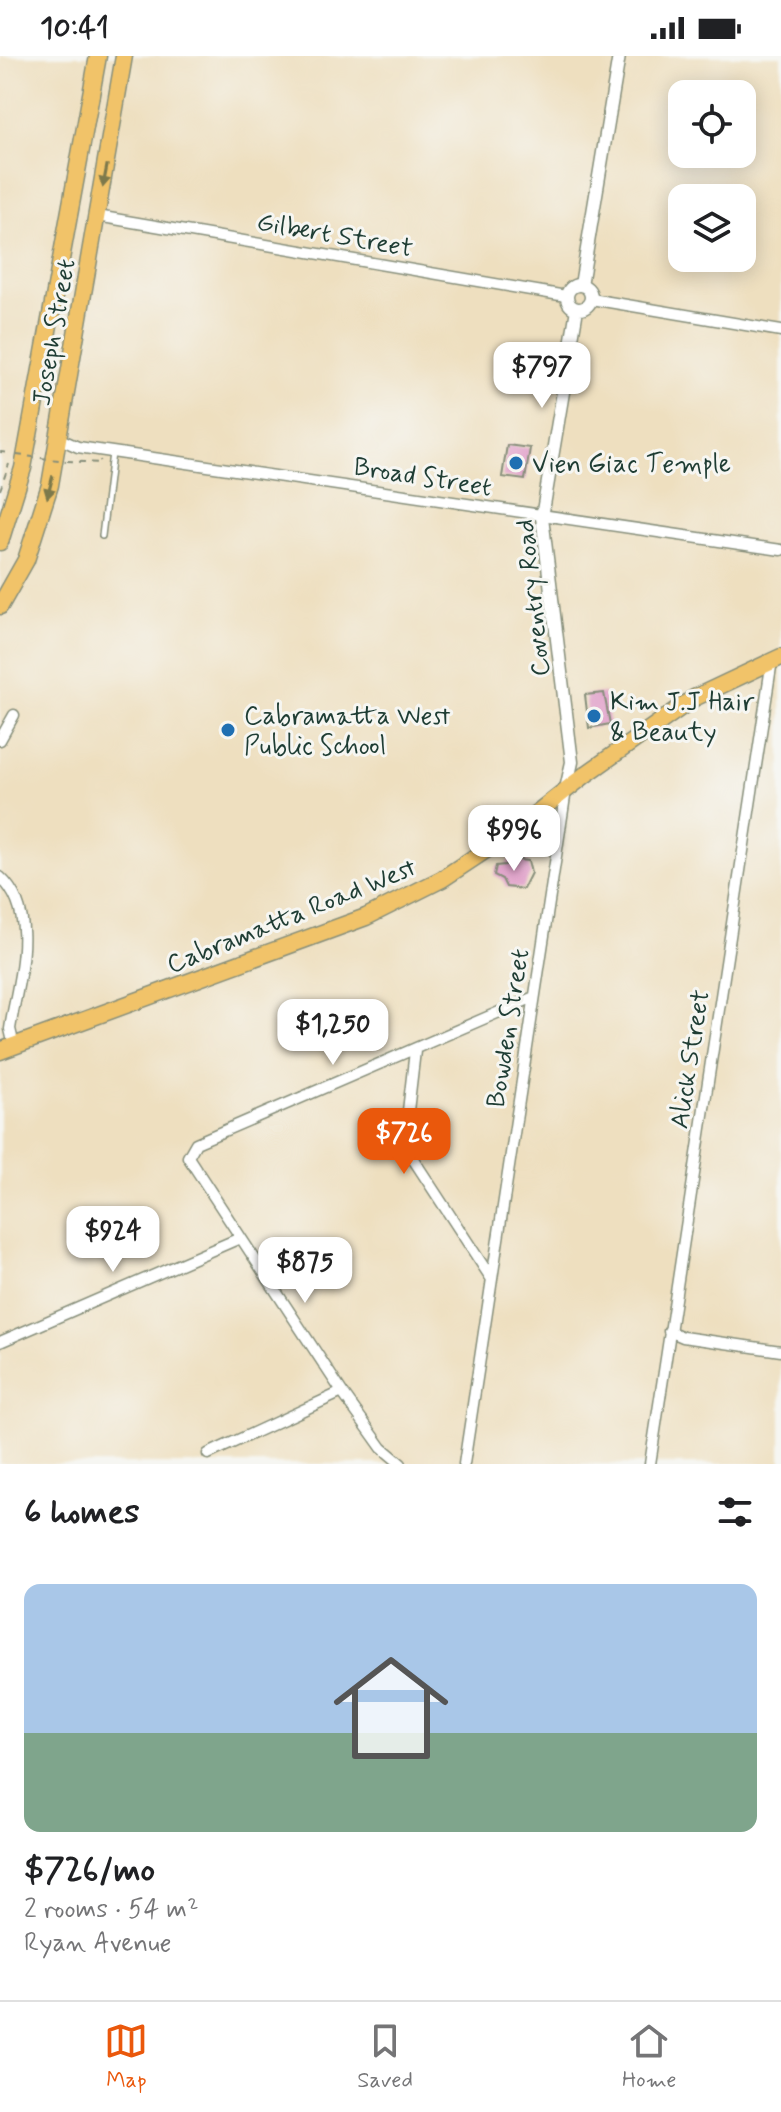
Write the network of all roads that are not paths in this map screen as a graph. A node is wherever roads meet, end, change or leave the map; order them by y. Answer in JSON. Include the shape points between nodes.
{"nodes":[{"id":1,"x":98,"y":56,"type":"edge"},
{"id":2,"x":124,"y":56,"type":"edge"},
{"id":3,"x":619,"y":56,"type":"edge"},
{"id":4,"x":97,"y":216,"type":"junction"},
{"id":5,"x":581,"y":285,"type":"junction"},
{"id":6,"x":566,"y":296,"type":"junction"},
{"id":7,"x":591,"y":299,"type":"junction"},
{"id":8,"x":577,"y":309,"type":"junction"},
{"id":9,"x":781,"y":331,"type":"edge"},
{"id":10,"x":60,"y":439,"type":"junction"},
{"id":11,"x":109,"y":451,"type":"junction"},
{"id":12,"x":542,"y":517,"type":"junction"},
{"id":13,"x":102,"y":536,"type":"dead end"},
{"id":14,"x":0,"y":542,"type":"edge"},
{"id":15,"x":781,"y":550,"type":"edge"},
{"id":16,"x":0,"y":606,"type":"edge"},
{"id":17,"x":777,"y":658,"type":"edge"},
{"id":18,"x":14,"y":715,"type":"dead end"},
{"id":19,"x":0,"y":740,"type":"edge"},
{"id":20,"x":566,"y":789,"type":"junction"},
{"id":21,"x":0,"y":877,"type":"edge"},
{"id":22,"x":534,"y":997,"type":"junction"},
{"id":23,"x":7,"y":1048,"type":"edge"},
{"id":24,"x":415,"y":1051,"type":"junction"},
{"id":25,"x":240,"y":1238,"type":"junction"},
{"id":26,"x":491,"y":1278,"type":"junction"},
{"id":27,"x":669,"y":1331,"type":"junction"},
{"id":28,"x":0,"y":1342,"type":"edge"},
{"id":29,"x":781,"y":1351,"type":"edge"},
{"id":30,"x":342,"y":1392,"type":"junction"},
{"id":31,"x":208,"y":1454,"type":"dead end"},
{"id":32,"x":401,"y":1464,"type":"edge"},
{"id":33,"x":464,"y":1464,"type":"edge"},
{"id":34,"x":650,"y":1464,"type":"edge"}],
"edges":[{"from":1,"to":14,"type":"main road","name":"Joseph Street","via":[[23,468]]},
{"from":2,"to":4,"type":"main road","name":"Joseph Street","one_way":true},
{"from":3,"to":5,"type":"street"},
{"from":4,"to":6,"type":"street","name":"Gilbert Street"},
{"from":4,"to":10,"type":"main road","name":"Joseph Street"},
{"from":5,"to":6,"type":"street"},
{"from":5,"to":7,"type":"street"},
{"from":6,"to":8,"type":"street"},
{"from":7,"to":8,"type":"street"},
{"from":7,"to":9,"type":"street"},
{"from":8,"to":12,"type":"street","name":"Coventry Road"},
{"from":10,"to":11,"type":"street","name":"Broad Street"},
{"from":10,"to":16,"type":"main road","name":"Joseph Street","one_way":true,"via":[[26,560]]},
{"from":11,"to":12,"type":"street","name":"Broad Street"},
{"from":11,"to":13,"type":"lane"},
{"from":12,"to":15,"type":"street","name":"Broad Street"},
{"from":12,"to":20,"type":"street","name":"Coventry Road","via":[[572,762]]},
{"from":17,"to":20,"type":"main road","name":"Cabramatta Road West","via":[[694,698]]},
{"from":17,"to":27,"type":"street","name":"Alick Street"},
{"from":18,"to":19,"type":"street"},
{"from":20,"to":22,"type":"street","name":"Bowden Street"},
{"from":20,"to":23,"type":"main road","name":"Cabramatta Road West","via":[[476,858],[366,917]]},
{"from":21,"to":23,"type":"street","via":[[14,891],[24,927]]},
{"from":22,"to":24,"type":"street"},
{"from":22,"to":26,"type":"street","name":"Bowden Street"},
{"from":24,"to":25,"type":"street","via":[[196,1143],[188,1157],[193,1169]]},
{"from":24,"to":26,"type":"street","via":[[404,1145]]},
{"from":25,"to":28,"type":"street"},
{"from":25,"to":30,"type":"street"},
{"from":26,"to":33,"type":"street","name":"Bowden Street"},
{"from":27,"to":29,"type":"street"},
{"from":27,"to":34,"type":"street","name":"Alick Street"},
{"from":30,"to":31,"type":"street"},
{"from":30,"to":32,"type":"street","via":[[382,1448]]}]}
